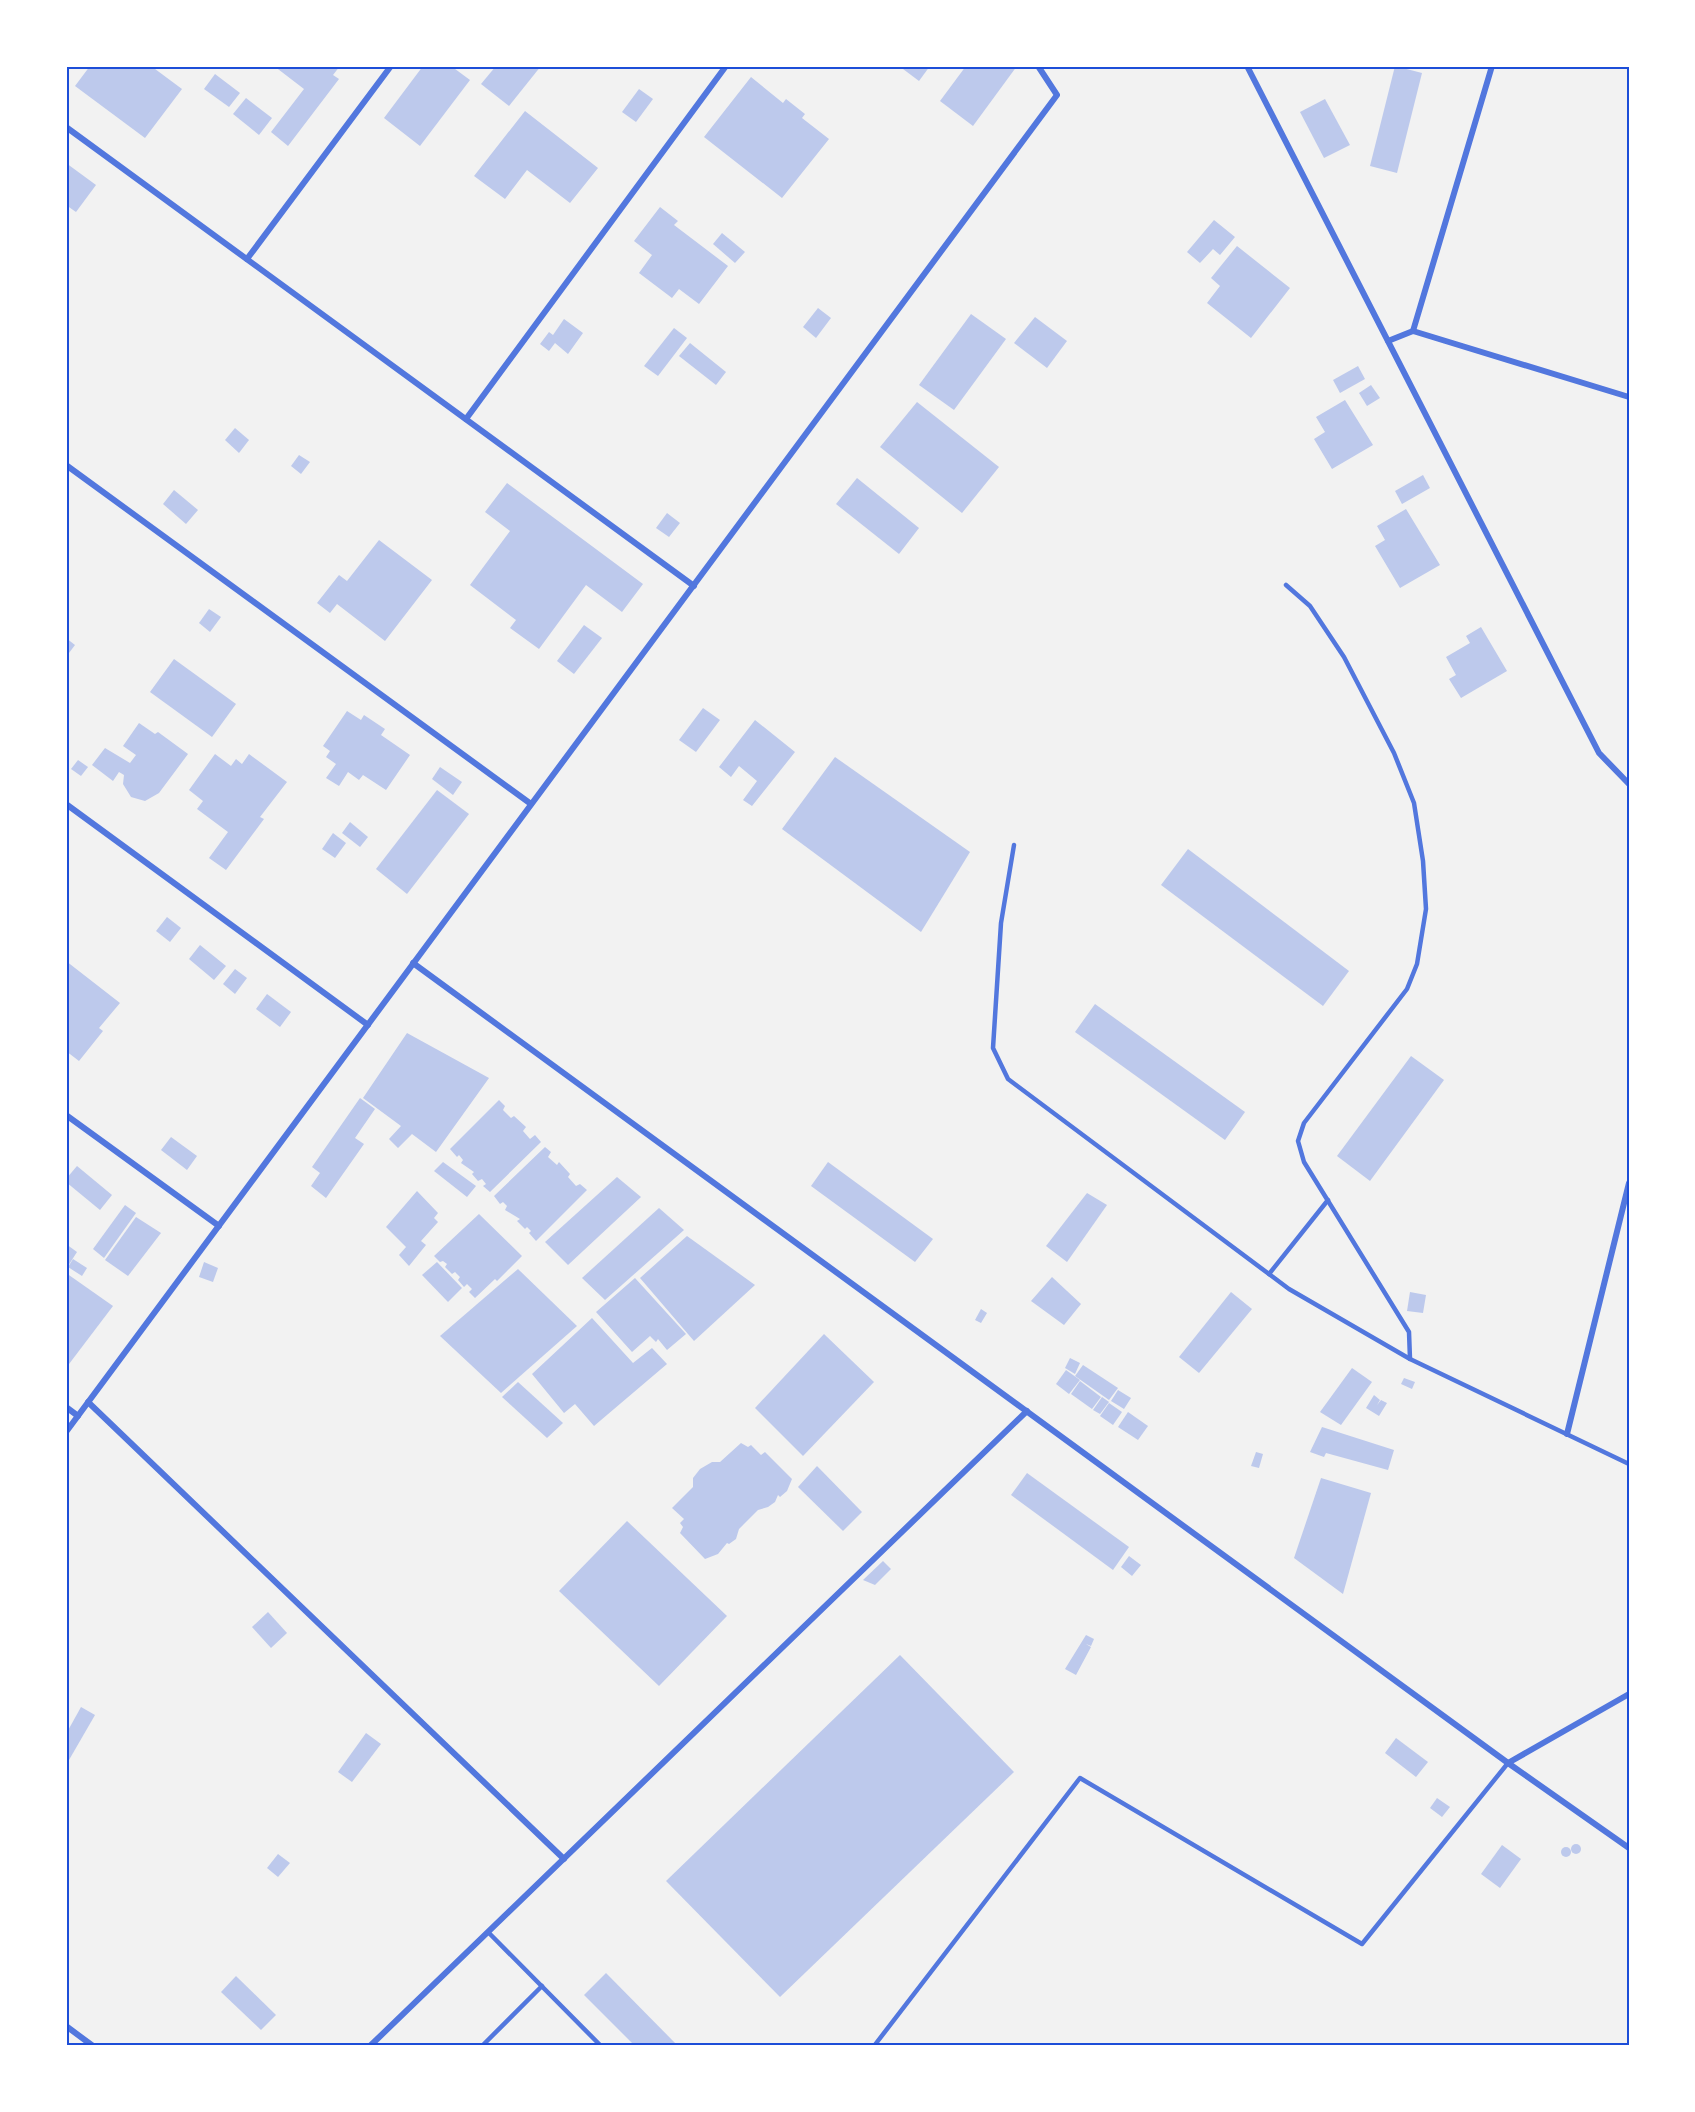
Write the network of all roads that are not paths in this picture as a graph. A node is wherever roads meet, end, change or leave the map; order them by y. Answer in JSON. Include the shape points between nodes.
{"nodes":[{"id":1,"x":391,"y":66,"type":"edge"},
{"id":2,"x":726,"y":66,"type":"edge"},
{"id":3,"x":1038,"y":66,"type":"edge"},
{"id":4,"x":1246,"y":66,"type":"edge"},
{"id":5,"x":1492,"y":66,"type":"edge"},
{"id":6,"x":66,"y":127,"type":"edge"},
{"id":7,"x":247,"y":260,"type":"junction"},
{"id":8,"x":1413,"y":331,"type":"junction"},
{"id":9,"x":1388,"y":341,"type":"junction"},
{"id":10,"x":1629,"y":397,"type":"edge"},
{"id":11,"x":466,"y":419,"type":"junction"},
{"id":12,"x":66,"y":465,"type":"edge"},
{"id":13,"x":1286,"y":585,"type":"dead end"},
{"id":14,"x":694,"y":586,"type":"junction"},
{"id":15,"x":1629,"y":784,"type":"edge"},
{"id":16,"x":66,"y":804,"type":"edge"},
{"id":17,"x":531,"y":804,"type":"junction"},
{"id":18,"x":1014,"y":845,"type":"dead end"},
{"id":19,"x":413,"y":963,"type":"junction"},
{"id":20,"x":368,"y":1025,"type":"junction"},
{"id":21,"x":66,"y":1115,"type":"edge"},
{"id":22,"x":1629,"y":1183,"type":"edge"},
{"id":23,"x":1328,"y":1200,"type":"junction"},
{"id":24,"x":219,"y":1226,"type":"junction"},
{"id":25,"x":1269,"y":1274,"type":"junction"},
{"id":26,"x":1410,"y":1359,"type":"junction"},
{"id":27,"x":88,"y":1402,"type":"junction"},
{"id":28,"x":66,"y":1407,"type":"edge"},
{"id":29,"x":1027,"y":1411,"type":"junction"},
{"id":30,"x":78,"y":1416,"type":"junction"},
{"id":31,"x":66,"y":1432,"type":"edge"},
{"id":32,"x":1567,"y":1434,"type":"junction"},
{"id":33,"x":1629,"y":1464,"type":"edge"},
{"id":34,"x":1629,"y":1694,"type":"edge"},
{"id":35,"x":1509,"y":1763,"type":"junction"},
{"id":36,"x":1629,"y":1848,"type":"edge"},
{"id":37,"x":564,"y":1859,"type":"junction"},
{"id":38,"x":488,"y":1932,"type":"junction"},
{"id":39,"x":542,"y":1986,"type":"junction"},
{"id":40,"x":66,"y":2026,"type":"edge"},
{"id":41,"x":93,"y":2046,"type":"edge"},
{"id":42,"x":370,"y":2046,"type":"edge"},
{"id":43,"x":482,"y":2046,"type":"edge"},
{"id":44,"x":601,"y":2046,"type":"edge"},
{"id":45,"x":874,"y":2046,"type":"edge"}],
"edges":[{"from":1,"to":7,"type":"street"},
{"from":2,"to":11,"type":"street"},
{"from":3,"to":14,"type":"street","via":[[1057,95]]},
{"from":4,"to":9,"type":"street"},
{"from":5,"to":8,"type":"street"},
{"from":6,"to":7,"type":"street"},
{"from":7,"to":11,"type":"street"},
{"from":8,"to":9,"type":"street"},
{"from":8,"to":10,"type":"street"},
{"from":9,"to":15,"type":"street","via":[[1599,753]]},
{"from":11,"to":14,"type":"street"},
{"from":12,"to":17,"type":"street"},
{"from":13,"to":23,"type":"lane","via":[[1310,606],[1344,657],[1394,753],[1414,803],[1423,861],[1426,909],[1417,964],[1407,989],[1304,1123],[1298,1142],[1304,1162]]},
{"from":14,"to":17,"type":"street"},
{"from":16,"to":20,"type":"street"},
{"from":17,"to":19,"type":"street"},
{"from":18,"to":25,"type":"lane","via":[[1001,923],[993,1048],[1008,1079]]},
{"from":19,"to":20,"type":"street"},
{"from":19,"to":29,"type":"street"},
{"from":20,"to":24,"type":"street"},
{"from":21,"to":24,"type":"street"},
{"from":22,"to":32,"type":"street"},
{"from":23,"to":25,"type":"lane"},
{"from":23,"to":26,"type":"lane","via":[[1409,1332]]},
{"from":24,"to":27,"type":"street"},
{"from":25,"to":26,"type":"lane","via":[[1288,1289]]},
{"from":26,"to":32,"type":"lane"},
{"from":27,"to":30,"type":"street"},
{"from":27,"to":37,"type":"street"},
{"from":28,"to":30,"type":"street"},
{"from":29,"to":35,"type":"street"},
{"from":29,"to":37,"type":"street"},
{"from":30,"to":31,"type":"street"},
{"from":32,"to":33,"type":"lane"},
{"from":34,"to":35,"type":"street"},
{"from":35,"to":36,"type":"street"},
{"from":35,"to":45,"type":"lane","via":[[1362,1944],[1080,1778]]},
{"from":37,"to":38,"type":"street"},
{"from":38,"to":39,"type":"lane"},
{"from":38,"to":42,"type":"street"},
{"from":39,"to":43,"type":"lane"},
{"from":39,"to":44,"type":"lane"},
{"from":40,"to":41,"type":"street"}]}
